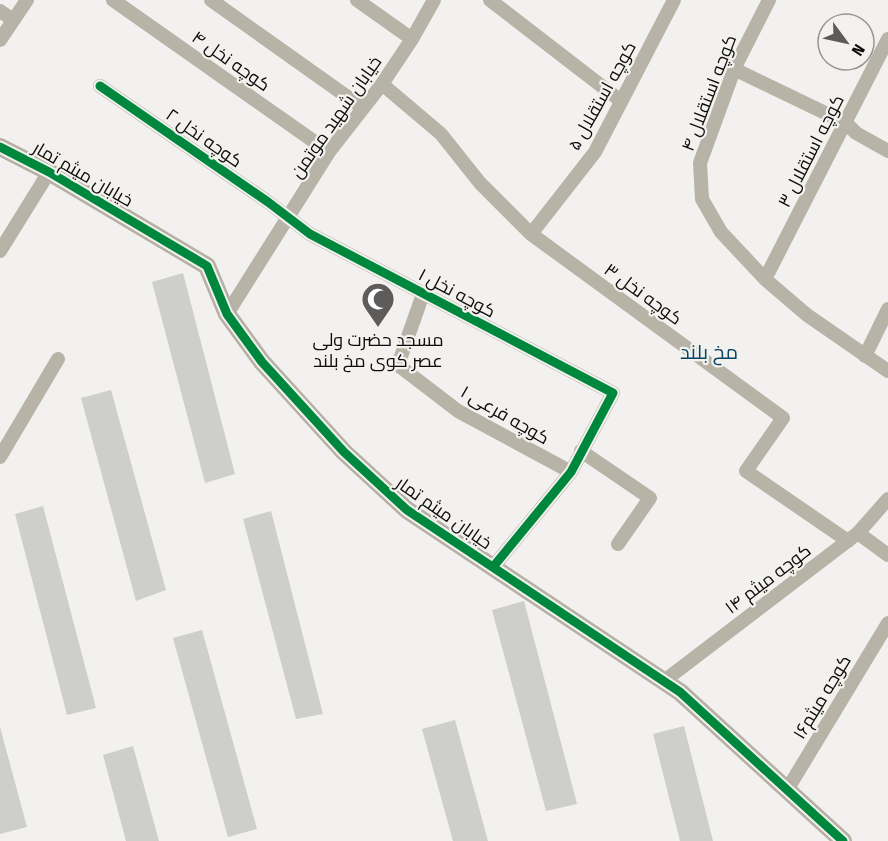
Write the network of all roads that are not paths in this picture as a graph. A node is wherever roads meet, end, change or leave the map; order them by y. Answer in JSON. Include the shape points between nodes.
{"nodes":[{"id":1,"x":27,"y":0,"type":"edge"},
{"id":2,"x":113,"y":0,"type":"edge"},
{"id":3,"x":211,"y":0,"type":"edge"},
{"id":4,"x":357,"y":0,"type":"edge"},
{"id":5,"x":434,"y":0,"type":"edge"},
{"id":6,"x":490,"y":0,"type":"edge"},
{"id":7,"x":674,"y":0,"type":"edge"},
{"id":8,"x":769,"y":0,"type":"edge"},
{"id":9,"x":0,"y":11,"type":"edge"},
{"id":10,"x":13,"y":20,"type":"junction"},
{"id":11,"x":412,"y":39,"type":"junction"},
{"id":12,"x":888,"y":39,"type":"edge"},
{"id":13,"x":0,"y":40,"type":"edge"},
{"id":14,"x":734,"y":69,"type":"junction"},
{"id":15,"x":382,"y":84,"type":"junction"},
{"id":16,"x":100,"y":86,"type":"dead end"},
{"id":17,"x":621,"y":101,"type":"junction"},
{"id":18,"x":363,"y":108,"type":"junction"},
{"id":19,"x":846,"y":123,"type":"junction"},
{"id":20,"x":0,"y":147,"type":"edge"},
{"id":21,"x":888,"y":151,"type":"edge"},
{"id":22,"x":329,"y":152,"type":"junction"},
{"id":23,"x":49,"y":172,"type":"junction"},
{"id":24,"x":288,"y":219,"type":"junction"},
{"id":25,"x":531,"y":234,"type":"junction"},
{"id":26,"x":2,"y":243,"type":"edge"},
{"id":27,"x":765,"y":279,"type":"junction"},
{"id":28,"x":423,"y":294,"type":"junction"},
{"id":29,"x":888,"y":309,"type":"edge"},
{"id":30,"x":227,"y":314,"type":"junction"},
{"id":31,"x":865,"y":356,"type":"junction"},
{"id":32,"x":58,"y":359,"type":"dead end"},
{"id":33,"x":888,"y":371,"type":"edge"},
{"id":34,"x":581,"y":452,"type":"junction"},
{"id":35,"x":0,"y":457,"type":"edge"},
{"id":36,"x":571,"y":472,"type":"junction"},
{"id":37,"x":888,"y":499,"type":"edge"},
{"id":38,"x":853,"y":537,"type":"junction"},
{"id":39,"x":618,"y":544,"type":"dead end"},
{"id":40,"x":888,"y":555,"type":"edge"},
{"id":41,"x":493,"y":567,"type":"junction"},
{"id":42,"x":888,"y":622,"type":"edge"},
{"id":43,"x":664,"y":681,"type":"junction"},
{"id":44,"x":787,"y":790,"type":"junction"},
{"id":45,"x":843,"y":841,"type":"edge"}],
"edges":[{"from":1,"to":10,"type":"street"},
{"from":2,"to":22,"type":"street","name":"کوچه نخل ۴"},
{"from":3,"to":18,"type":"street"},
{"from":4,"to":11,"type":"street"},
{"from":5,"to":11,"type":"street","name":"خیابان شهید موتمن"},
{"from":6,"to":17,"type":"street"},
{"from":7,"to":17,"type":"street","name":"کوچه استقلال ۵"},
{"from":8,"to":14,"type":"street","name":"کوچه استقلال ۴"},
{"from":9,"to":10,"type":"street"},
{"from":10,"to":13,"type":"street"},
{"from":11,"to":15,"type":"street","name":"خیابان شهید موتمن"},
{"from":12,"to":19,"type":"street","name":"کوچه استقلال ۳"},
{"from":14,"to":19,"type":"street"},
{"from":14,"to":27,"type":"street","name":"کوچه استقلال ۴","via":[[700,163],[702,199],[721,232]]},
{"from":15,"to":18,"type":"street","name":"خیابان شهید موتمن"},
{"from":15,"to":25,"type":"street","name":"کوچه نخل ۳","via":[[441,134],[480,183]]},
{"from":16,"to":24,"type":"street","name":"کوچه نخل ۲"},
{"from":17,"to":25,"type":"street","name":"کوچه استقلال ۵","via":[[595,152]]},
{"from":18,"to":22,"type":"street","name":"خیابان شهید موتمن"},
{"from":19,"to":21,"type":"street","via":[[856,134]]},
{"from":19,"to":27,"type":"street","name":"کوچه استقلال ۳"},
{"from":20,"to":23,"type":"street","name":"خیابان میثم تمار"},
{"from":22,"to":24,"type":"street","name":"خیابان شهید موتمن"},
{"from":23,"to":26,"type":"street"},
{"from":23,"to":30,"type":"street","name":"خیابان میثم تمار","via":[[207,266]]},
{"from":24,"to":28,"type":"street","name":"کوچه نخل ۱"},
{"from":24,"to":30,"type":"street","name":"خیابان شهید موتمن"},
{"from":25,"to":38,"type":"street","name":"کوچه نخل ۳","via":[[783,418],[746,471]]},
{"from":27,"to":31,"type":"street","name":"کوچه استقلال ۴"},
{"from":28,"to":34,"type":"street","name":"کوچه نخل ۱","via":[[613,393]]},
{"from":28,"to":36,"type":"street","name":"کوچه فرعی ۱","via":[[398,365],[458,411]]},
{"from":29,"to":31,"type":"street"},
{"from":30,"to":41,"type":"street","name":"خیابان میثم تمار","via":[[262,362],[375,483],[407,510]]},
{"from":31,"to":33,"type":"street","name":"کوچه استقلال ۴"},
{"from":32,"to":35,"type":"street"},
{"from":34,"to":36,"type":"street"},
{"from":34,"to":39,"type":"street","via":[[650,498]]},
{"from":36,"to":41,"type":"street"},
{"from":37,"to":38,"type":"street","name":"کوچه میثم ۱۴"},
{"from":38,"to":40,"type":"street"},
{"from":38,"to":43,"type":"street","name":"کوچه میثم ۱۴"},
{"from":41,"to":43,"type":"street","name":"خیابان میثم تمار"},
{"from":42,"to":44,"type":"street","name":"کوچه میثم۱۶"},
{"from":43,"to":44,"type":"street","name":"خیابان میثم تمار"},
{"from":44,"to":45,"type":"street","name":"خیابان میثم تمار"}]}
